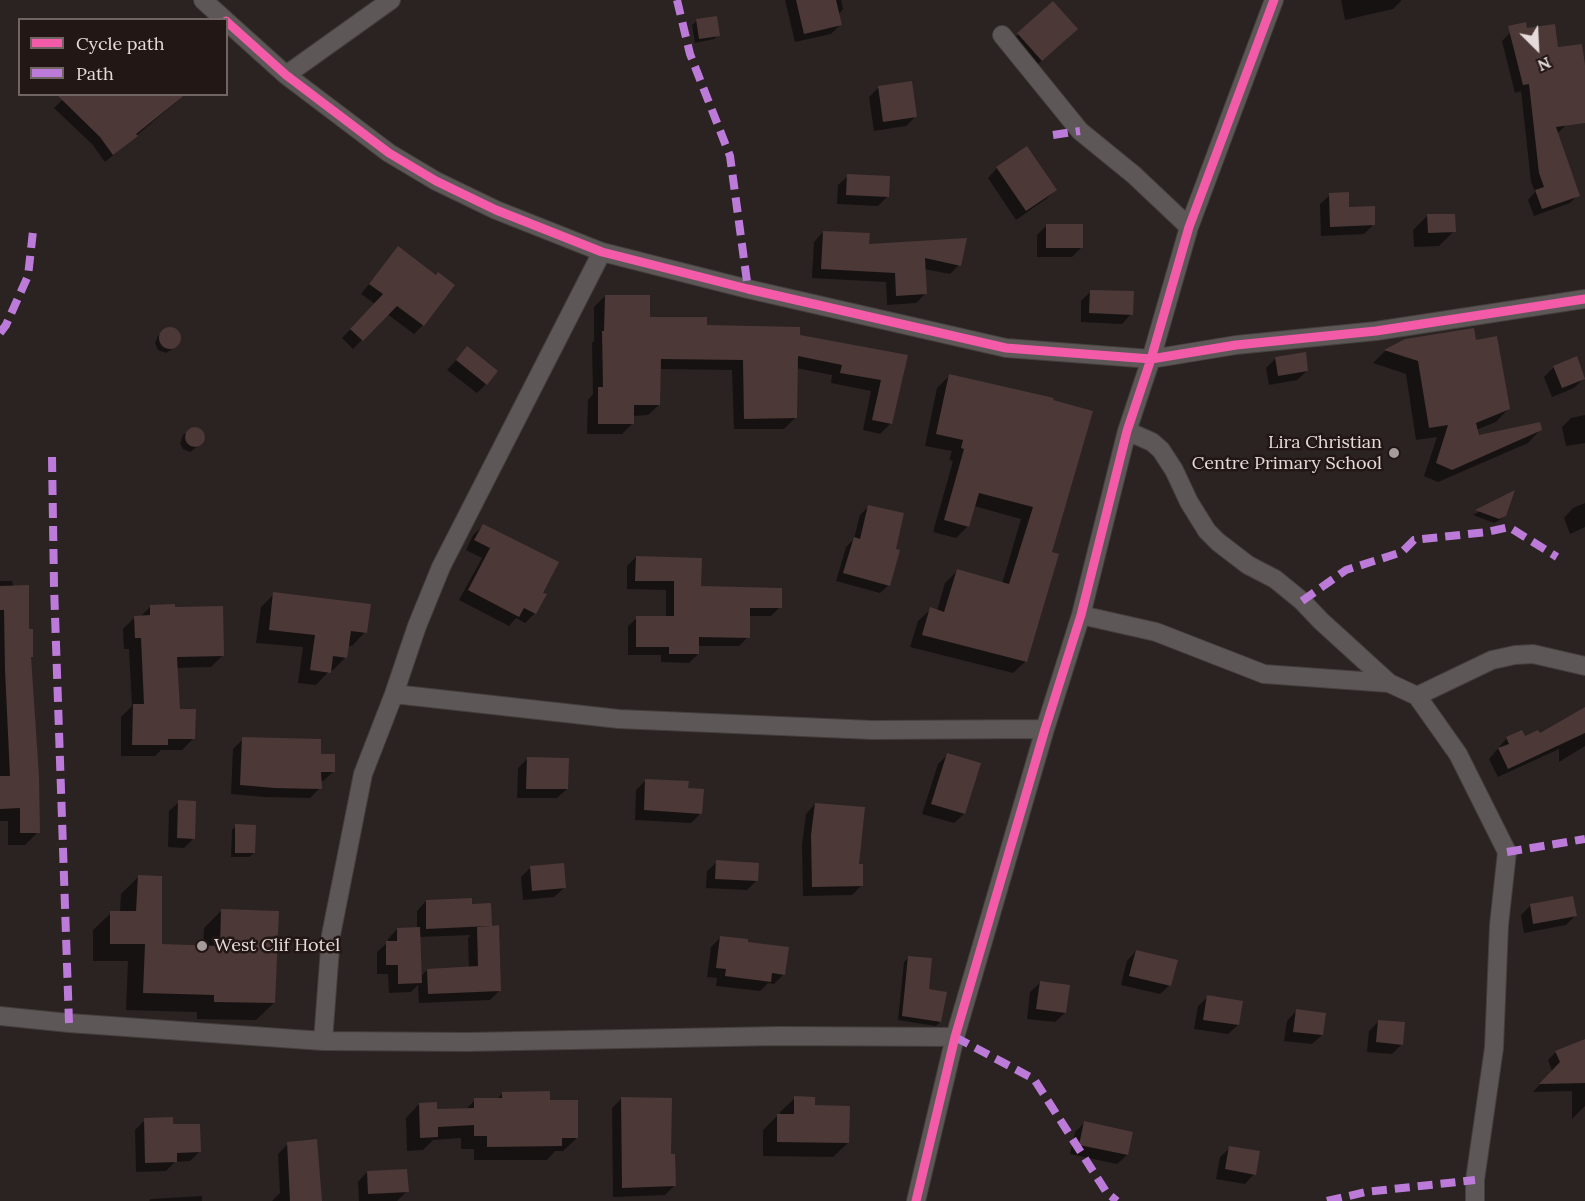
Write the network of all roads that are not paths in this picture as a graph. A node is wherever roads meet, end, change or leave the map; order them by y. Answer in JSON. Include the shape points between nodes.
{"nodes":[{"id":1,"x":203,"y":0,"type":"edge"},
{"id":2,"x":391,"y":0,"type":"edge"},
{"id":3,"x":1274,"y":0,"type":"edge"},
{"id":4,"x":224,"y":18,"type":"edge"},
{"id":5,"x":228,"y":22,"type":"edge"},
{"id":6,"x":1002,"y":35,"type":"dead end"},
{"id":7,"x":286,"y":75,"type":"junction"},
{"id":8,"x":1189,"y":227,"type":"junction"},
{"id":9,"x":602,"y":252,"type":"junction"},
{"id":10,"x":1585,"y":299,"type":"edge"},
{"id":11,"x":1151,"y":359,"type":"junction"},
{"id":12,"x":1127,"y":431,"type":"junction"},
{"id":13,"x":1082,"y":615,"type":"junction"},
{"id":14,"x":1585,"y":666,"type":"edge"},
{"id":15,"x":1389,"y":683,"type":"junction"},
{"id":16,"x":394,"y":694,"type":"junction"},
{"id":17,"x":1418,"y":696,"type":"junction"},
{"id":18,"x":1045,"y":729,"type":"junction"},
{"id":19,"x":0,"y":1016,"type":"edge"},
{"id":20,"x":955,"y":1037,"type":"junction"},
{"id":21,"x":323,"y":1041,"type":"junction"},
{"id":22,"x":916,"y":1201,"type":"edge"},
{"id":23,"x":1475,"y":1201,"type":"edge"}],
"edges":[{"from":1,"to":4,"type":"street"},
{"from":2,"to":7,"type":"street"},
{"from":3,"to":8,"type":"street"},
{"from":5,"to":7,"type":"street"},
{"from":6,"to":8,"type":"street","via":[[1080,131]]},
{"from":7,"to":9,"type":"street","via":[[389,153],[436,181],[496,210]]},
{"from":8,"to":11,"type":"street"},
{"from":9,"to":11,"type":"street","via":[[748,290],[1006,348]]},
{"from":9,"to":16,"type":"street","via":[[441,567]]},
{"from":10,"to":11,"type":"street","via":[[1376,331],[1236,345]]},
{"from":11,"to":12,"type":"street"},
{"from":12,"to":13,"type":"street"},
{"from":12,"to":15,"type":"street","via":[[1161,450],[1189,502],[1218,542],[1302,601]]},
{"from":13,"to":15,"type":"street","via":[[1156,632],[1264,674]]},
{"from":13,"to":18,"type":"street"},
{"from":14,"to":17,"type":"street","via":[[1533,654],[1515,655],[1492,660]]},
{"from":15,"to":17,"type":"street"},
{"from":16,"to":18,"type":"street","via":[[619,718],[872,730]]},
{"from":16,"to":21,"type":"street","via":[[363,774],[351,830],[331,935]]},
{"from":17,"to":23,"type":"street","via":[[1458,754],[1507,852],[1499,925],[1494,1048]]},
{"from":18,"to":20,"type":"street"},
{"from":19,"to":21,"type":"street"},
{"from":20,"to":21,"type":"street"},
{"from":20,"to":22,"type":"street"}]}
